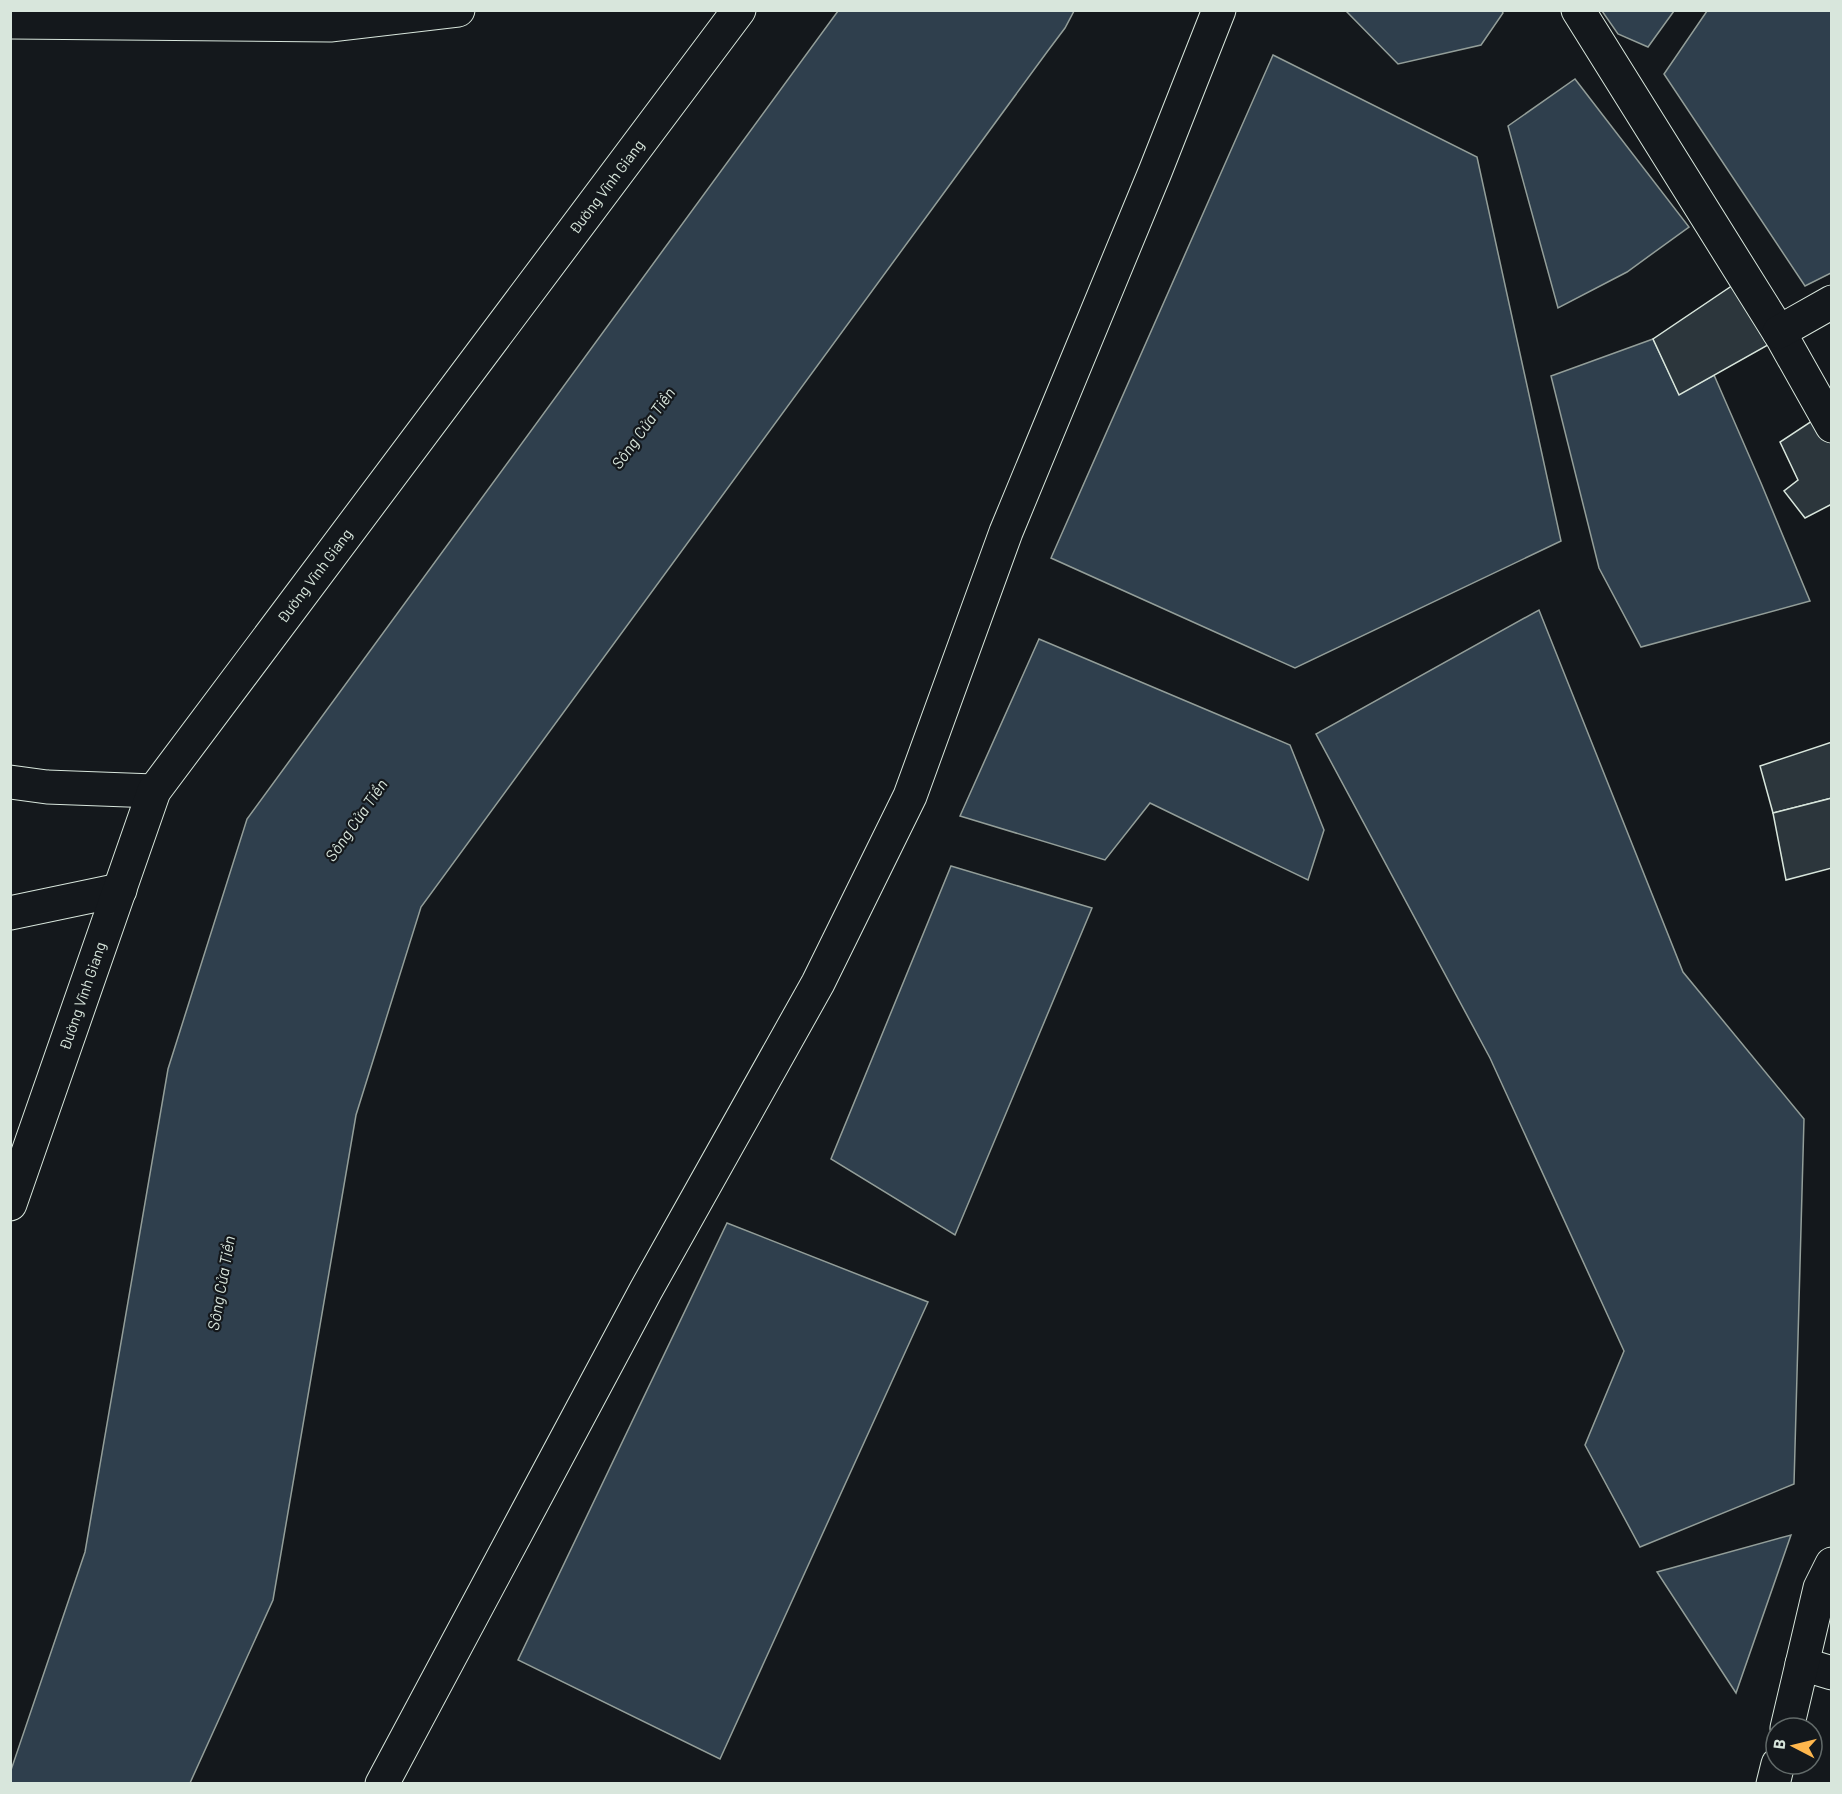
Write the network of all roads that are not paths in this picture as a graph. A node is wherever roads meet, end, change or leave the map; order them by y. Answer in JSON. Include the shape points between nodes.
{"nodes":[{"id":1,"x":458,"y":10,"type":"edge"},
{"id":2,"x":739,"y":10,"type":"edge"},
{"id":3,"x":1219,"y":10,"type":"edge"},
{"id":4,"x":1578,"y":10,"type":"edge"},
{"id":5,"x":10,"y":22,"type":"edge"},
{"id":6,"x":1832,"y":302,"type":"edge"},
{"id":7,"x":1779,"y":332,"type":"junction"},
{"id":8,"x":1832,"y":426,"type":"edge"},
{"id":9,"x":10,"y":782,"type":"edge"},
{"id":10,"x":154,"y":791,"type":"junction"},
{"id":11,"x":120,"y":890,"type":"junction"},
{"id":12,"x":10,"y":913,"type":"edge"},
{"id":13,"x":10,"y":1204,"type":"edge"},
{"id":14,"x":1832,"y":1564,"type":"edge"},
{"id":15,"x":1817,"y":1668,"type":"edge"},
{"id":16,"x":1793,"y":1716,"type":"edge"},
{"id":17,"x":382,"y":1784,"type":"edge"}],
"edges":[{"from":1,"to":5,"type":"street","via":[[330,25]]},
{"from":2,"to":10,"type":"street","name":"Đường Vĩnh Giang"},
{"from":3,"to":17,"type":"street","via":[[1006,532],[910,796],[818,983],[646,1290]]},
{"from":4,"to":7,"type":"street"},
{"from":6,"to":7,"type":"street"},
{"from":7,"to":8,"type":"street"},
{"from":9,"to":10,"type":"street"},
{"from":10,"to":11,"type":"street","name":"Đường Vĩnh Giang"},
{"from":11,"to":12,"type":"street"},
{"from":11,"to":13,"type":"street","name":"Đường Vĩnh Giang"},
{"from":14,"to":15,"type":"street","via":[[1820,1588]]},
{"from":15,"to":16,"type":"street"}]}
